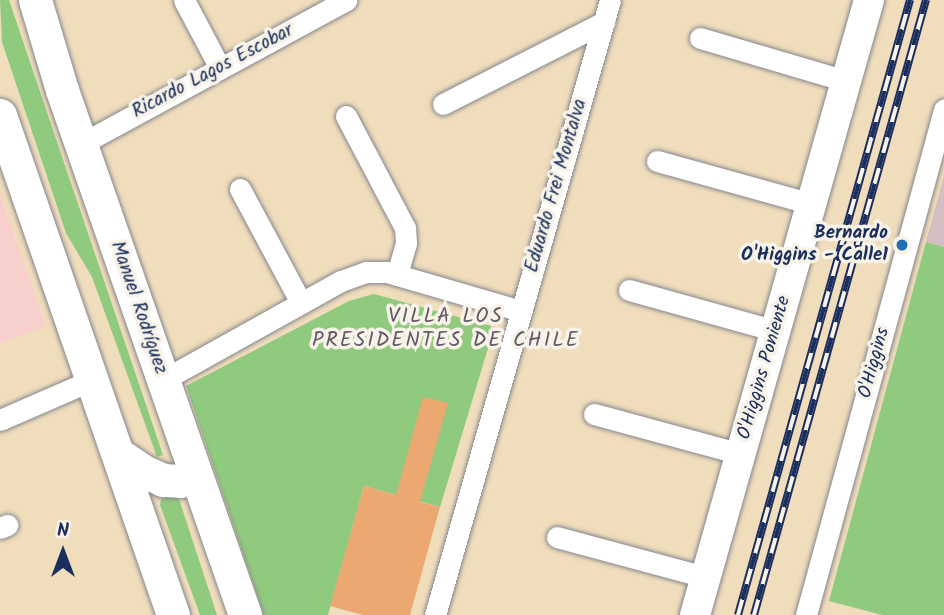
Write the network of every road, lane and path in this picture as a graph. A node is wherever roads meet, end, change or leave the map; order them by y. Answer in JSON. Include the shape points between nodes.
{"nodes":[{"id":1,"x":35,"y":0,"type":"edge"},
{"id":2,"x":184,"y":0,"type":"edge"},
{"id":3,"x":610,"y":0,"type":"edge"},
{"id":4,"x":869,"y":0,"type":"edge"},
{"id":5,"x":337,"y":2,"type":"edge"},
{"id":6,"x":604,"y":22,"type":"junction"},
{"id":7,"x":700,"y":38,"type":"dead end"},
{"id":8,"x":220,"y":68,"type":"junction"},
{"id":9,"x":846,"y":81,"type":"junction"},
{"id":10,"x":443,"y":104,"type":"dead end"},
{"id":11,"x":944,"y":110,"type":"edge"},
{"id":12,"x":0,"y":116,"type":"edge"},
{"id":13,"x":346,"y":116,"type":"dead end"},
{"id":14,"x":81,"y":144,"type":"junction"},
{"id":15,"x":657,"y":161,"type":"dead end"},
{"id":16,"x":240,"y":189,"type":"dead end"},
{"id":17,"x":812,"y":204,"type":"junction"},
{"id":18,"x":397,"y":275,"type":"junction"},
{"id":19,"x":629,"y":290,"type":"dead end"},
{"id":20,"x":301,"y":303,"type":"junction"},
{"id":21,"x":522,"y":311,"type":"junction"},
{"id":22,"x":776,"y":331,"type":"junction"},
{"id":23,"x":92,"y":380,"type":"junction"},
{"id":24,"x":163,"y":380,"type":"junction"},
{"id":25,"x":594,"y":414,"type":"dead end"},
{"id":26,"x":0,"y":420,"type":"edge"},
{"id":27,"x":118,"y":454,"type":"junction"},
{"id":28,"x":741,"y":454,"type":"junction"},
{"id":29,"x":196,"y":475,"type":"junction"},
{"id":30,"x":557,"y":537,"type":"dead end"},
{"id":31,"x":705,"y":577,"type":"junction"},
{"id":32,"x":173,"y":615,"type":"edge"},
{"id":33,"x":244,"y":615,"type":"edge"},
{"id":34,"x":435,"y":615,"type":"edge"},
{"id":35,"x":695,"y":615,"type":"edge"},
{"id":36,"x":806,"y":615,"type":"edge"}],
"edges":[{"from":1,"to":14,"type":"main road","name":"Manuel Rodríguez"},
{"from":2,"to":8,"type":"street"},
{"from":3,"to":6,"type":"street","name":"Eduardo Frei Montalva"},
{"from":4,"to":9,"type":"street","name":"O'Higgins Poniente"},
{"from":5,"to":8,"type":"street","name":"Ricardo Lagos Escobar"},
{"from":6,"to":10,"type":"street"},
{"from":6,"to":21,"type":"street","name":"Eduardo Frei Montalva"},
{"from":7,"to":9,"type":"street"},
{"from":8,"to":14,"type":"street","name":"Ricardo Lagos Escobar"},
{"from":9,"to":17,"type":"street","name":"O'Higgins Poniente"},
{"from":11,"to":36,"type":"street","name":"O'Higgins"},
{"from":12,"to":23,"type":"main road"},
{"from":13,"to":18,"type":"street","via":[[405,228],[407,243]]},
{"from":14,"to":24,"type":"main road","name":"Manuel Rodríguez"},
{"from":15,"to":17,"type":"street"},
{"from":16,"to":20,"type":"street"},
{"from":17,"to":22,"type":"street","name":"O'Higgins Poniente"},
{"from":18,"to":20,"type":"street","via":[[353,275]]},
{"from":18,"to":21,"type":"street"},
{"from":19,"to":22,"type":"street"},
{"from":20,"to":24,"type":"street"},
{"from":21,"to":34,"type":"street","name":"Eduardo Frei Montalva"},
{"from":22,"to":28,"type":"street","name":"O'Higgins Poniente"},
{"from":23,"to":26,"type":"street"},
{"from":23,"to":27,"type":"main road"},
{"from":24,"to":29,"type":"main road","name":"Manuel Rodríguez"},
{"from":25,"to":28,"type":"street"},
{"from":27,"to":29,"type":"main road","via":[[163,480],[180,481]]},
{"from":27,"to":32,"type":"main road"},
{"from":28,"to":31,"type":"street","name":"O'Higgins Poniente"},
{"from":29,"to":33,"type":"main road","name":"Manuel Rodríguez"},
{"from":30,"to":31,"type":"street"},
{"from":31,"to":35,"type":"street","name":"O'Higgins Poniente"}]}
